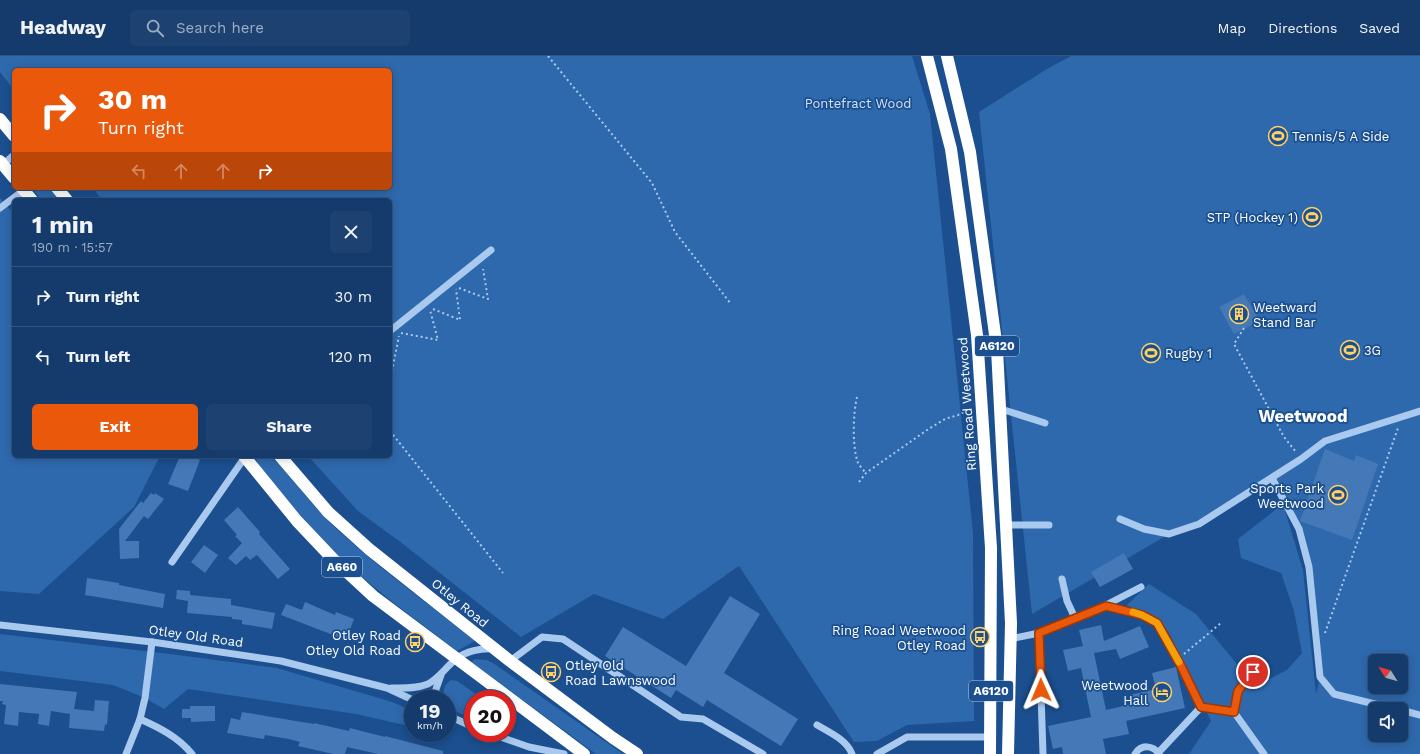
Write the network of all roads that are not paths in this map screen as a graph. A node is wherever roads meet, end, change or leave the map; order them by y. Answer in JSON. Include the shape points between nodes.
{"nodes":[{"id":1,"x":927,"y":56,"type":"edge"},
{"id":2,"x":947,"y":56,"type":"edge"},
{"id":3,"x":0,"y":119,"type":"edge"},
{"id":4,"x":12,"y":134,"type":"edge"},
{"id":5,"x":12,"y":156,"type":"edge"},
{"id":6,"x":1,"y":164,"type":"edge"},
{"id":7,"x":12,"y":176,"type":"edge"},
{"id":8,"x":59,"y":190,"type":"edge"},
{"id":9,"x":26,"y":193,"type":"edge"},
{"id":10,"x":17,"y":198,"type":"edge"},
{"id":11,"x":65,"y":198,"type":"edge"},
{"id":12,"x":12,"y":201,"type":"edge"},
{"id":13,"x":0,"y":208,"type":"edge"},
{"id":14,"x":491,"y":250,"type":"dead end"},
{"id":15,"x":393,"y":329,"type":"edge"},
{"id":16,"x":1001,"y":409,"type":"junction"},
{"id":17,"x":1420,"y":411,"type":"edge"},
{"id":18,"x":1045,"y":423,"type":"dead end"},
{"id":19,"x":244,"y":458,"type":"edge"},
{"id":20,"x":247,"y":458,"type":"edge"},
{"id":21,"x":282,"y":458,"type":"edge"},
{"id":22,"x":1272,"y":478,"type":"junction"},
{"id":23,"x":1120,"y":520,"type":"dead end"},
{"id":24,"x":1007,"y":525,"type":"junction"},
{"id":25,"x":1049,"y":525,"type":"dead end"},
{"id":26,"x":172,"y":562,"type":"dead end"},
{"id":27,"x":1062,"y":579,"type":"dead end"},
{"id":28,"x":1140,"y":587,"type":"dead end"},
{"id":29,"x":1106,"y":606,"type":"junction"},
{"id":30,"x":1075,"y":618,"type":"junction"},
{"id":31,"x":0,"y":625,"type":"edge"},
{"id":32,"x":1039,"y":633,"type":"junction"},
{"id":33,"x":1010,"y":639,"type":"junction"},
{"id":34,"x":152,"y":642,"type":"junction"},
{"id":35,"x":494,"y":649,"type":"junction"},
{"id":36,"x":456,"y":659,"type":"junction"},
{"id":37,"x":510,"y":661,"type":"junction"},
{"id":38,"x":1253,"y":672,"type":"dead end"},
{"id":39,"x":442,"y":673,"type":"junction"},
{"id":40,"x":386,"y":688,"type":"junction"},
{"id":41,"x":436,"y":690,"type":"edge"},
{"id":42,"x":404,"y":696,"type":"edge"},
{"id":43,"x":1368,"y":702,"type":"edge"},
{"id":44,"x":1201,"y":707,"type":"junction"},
{"id":45,"x":1234,"y":712,"type":"junction"},
{"id":46,"x":1408,"y":712,"type":"edge"},
{"id":47,"x":1420,"y":715,"type":"edge"},
{"id":48,"x":140,"y":719,"type":"junction"},
{"id":49,"x":817,"y":725,"type":"dead end"},
{"id":50,"x":991,"y":737,"type":"junction"},
{"id":51,"x":510,"y":742,"type":"edge"},
{"id":52,"x":528,"y":750,"type":"edge"},
{"id":53,"x":1159,"y":753,"type":"edge"},
{"id":54,"x":126,"y":754,"type":"edge"},
{"id":55,"x":192,"y":754,"type":"edge"},
{"id":56,"x":564,"y":754,"type":"edge"},
{"id":57,"x":584,"y":754,"type":"edge"},
{"id":58,"x":637,"y":754,"type":"edge"},
{"id":59,"x":763,"y":754,"type":"edge"},
{"id":60,"x":852,"y":754,"type":"edge"},
{"id":61,"x":877,"y":754,"type":"edge"},
{"id":62,"x":990,"y":754,"type":"edge"},
{"id":63,"x":1008,"y":754,"type":"edge"},
{"id":64,"x":1043,"y":754,"type":"edge"},
{"id":65,"x":1135,"y":754,"type":"edge"},
{"id":66,"x":1264,"y":754,"type":"edge"}],
"edges":[{"from":1,"to":50,"type":"highway","name":"Ring Road Weetwood","number":"A6120","via":[[951,149],[977,336],[991,548]]},
{"from":2,"to":16,"type":"highway","number":"A6120","via":[[970,152],[997,349]]},
{"from":3,"to":4,"type":"highway"},
{"from":5,"to":6,"type":"street"},
{"from":6,"to":7,"type":"highway"},
{"from":8,"to":11,"type":"highway"},
{"from":9,"to":10,"type":"street"},
{"from":12,"to":13,"type":"street"},
{"from":14,"to":15,"type":"street"},
{"from":16,"to":18,"type":"street"},
{"from":16,"to":24,"type":"highway","number":"A6120"},
{"from":17,"to":22,"type":"street","via":[[1325,441]]},
{"from":19,"to":26,"type":"street"},
{"from":20,"to":36,"type":"highway","number":"A660","via":[[297,522],[333,559],[374,596]]},
{"from":21,"to":35,"type":"highway","name":"Otley Road","number":"A660","via":[[328,512],[369,549]]},
{"from":22,"to":23,"type":"street","via":[[1199,524],[1169,534],[1144,529]]},
{"from":22,"to":43,"type":"street","via":[[1299,529],[1309,567],[1320,677],[1334,694]]},
{"from":24,"to":25,"type":"street"},
{"from":24,"to":33,"type":"highway","number":"A6120","via":[[1012,623]]},
{"from":27,"to":30,"type":"street","via":[[1067,601]]},
{"from":28,"to":29,"type":"street"},
{"from":29,"to":30,"type":"street"},
{"from":29,"to":44,"type":"street","via":[[1142,615],[1157,623]]},
{"from":30,"to":32,"type":"street"},
{"from":31,"to":34,"type":"street","name":"Otley Old Road"},
{"from":32,"to":33,"type":"street"},
{"from":32,"to":64,"type":"street"},
{"from":33,"to":63,"type":"highway","number":"A6120"},
{"from":34,"to":40,"type":"street","name":"Otley Old Road","via":[[281,661]]},
{"from":34,"to":48,"type":"street"},
{"from":35,"to":36,"type":"street","name":"Otley Old Road","via":[[475,650]]},
{"from":35,"to":37,"type":"highway","name":"Otley Road","number":"A660"},
{"from":36,"to":39,"type":"street","name":"Otley Old Road"},
{"from":36,"to":57,"type":"highway","number":"A660"},
{"from":37,"to":58,"type":"highway","name":"Otley Road","number":"A660"},
{"from":37,"to":59,"type":"street","via":[[542,637],[563,639],[681,717],[703,718]]},
{"from":38,"to":45,"type":"street","via":[[1238,691]]},
{"from":39,"to":40,"type":"street","name":"Otley Old Road","via":[[418,687]]},
{"from":39,"to":41,"type":"street"},
{"from":40,"to":42,"type":"street","name":"Otley Old Road"},
{"from":44,"to":45,"type":"street"},
{"from":44,"to":53,"type":"street"},
{"from":45,"to":66,"type":"street"},
{"from":46,"to":47,"type":"street"},
{"from":48,"to":54,"type":"street"},
{"from":48,"to":55,"type":"street","via":[[162,728]]},
{"from":49,"to":60,"type":"street","via":[[850,748]]},
{"from":50,"to":61,"type":"street","via":[[907,737]]},
{"from":50,"to":62,"type":"highway","name":"Ring Road Weetwood","number":"A6120"},
{"from":51,"to":52,"type":"street"},
{"from":52,"to":56,"type":"street"},
{"from":53,"to":65,"type":"street","via":[[1147,746],[1140,748]]}]}
